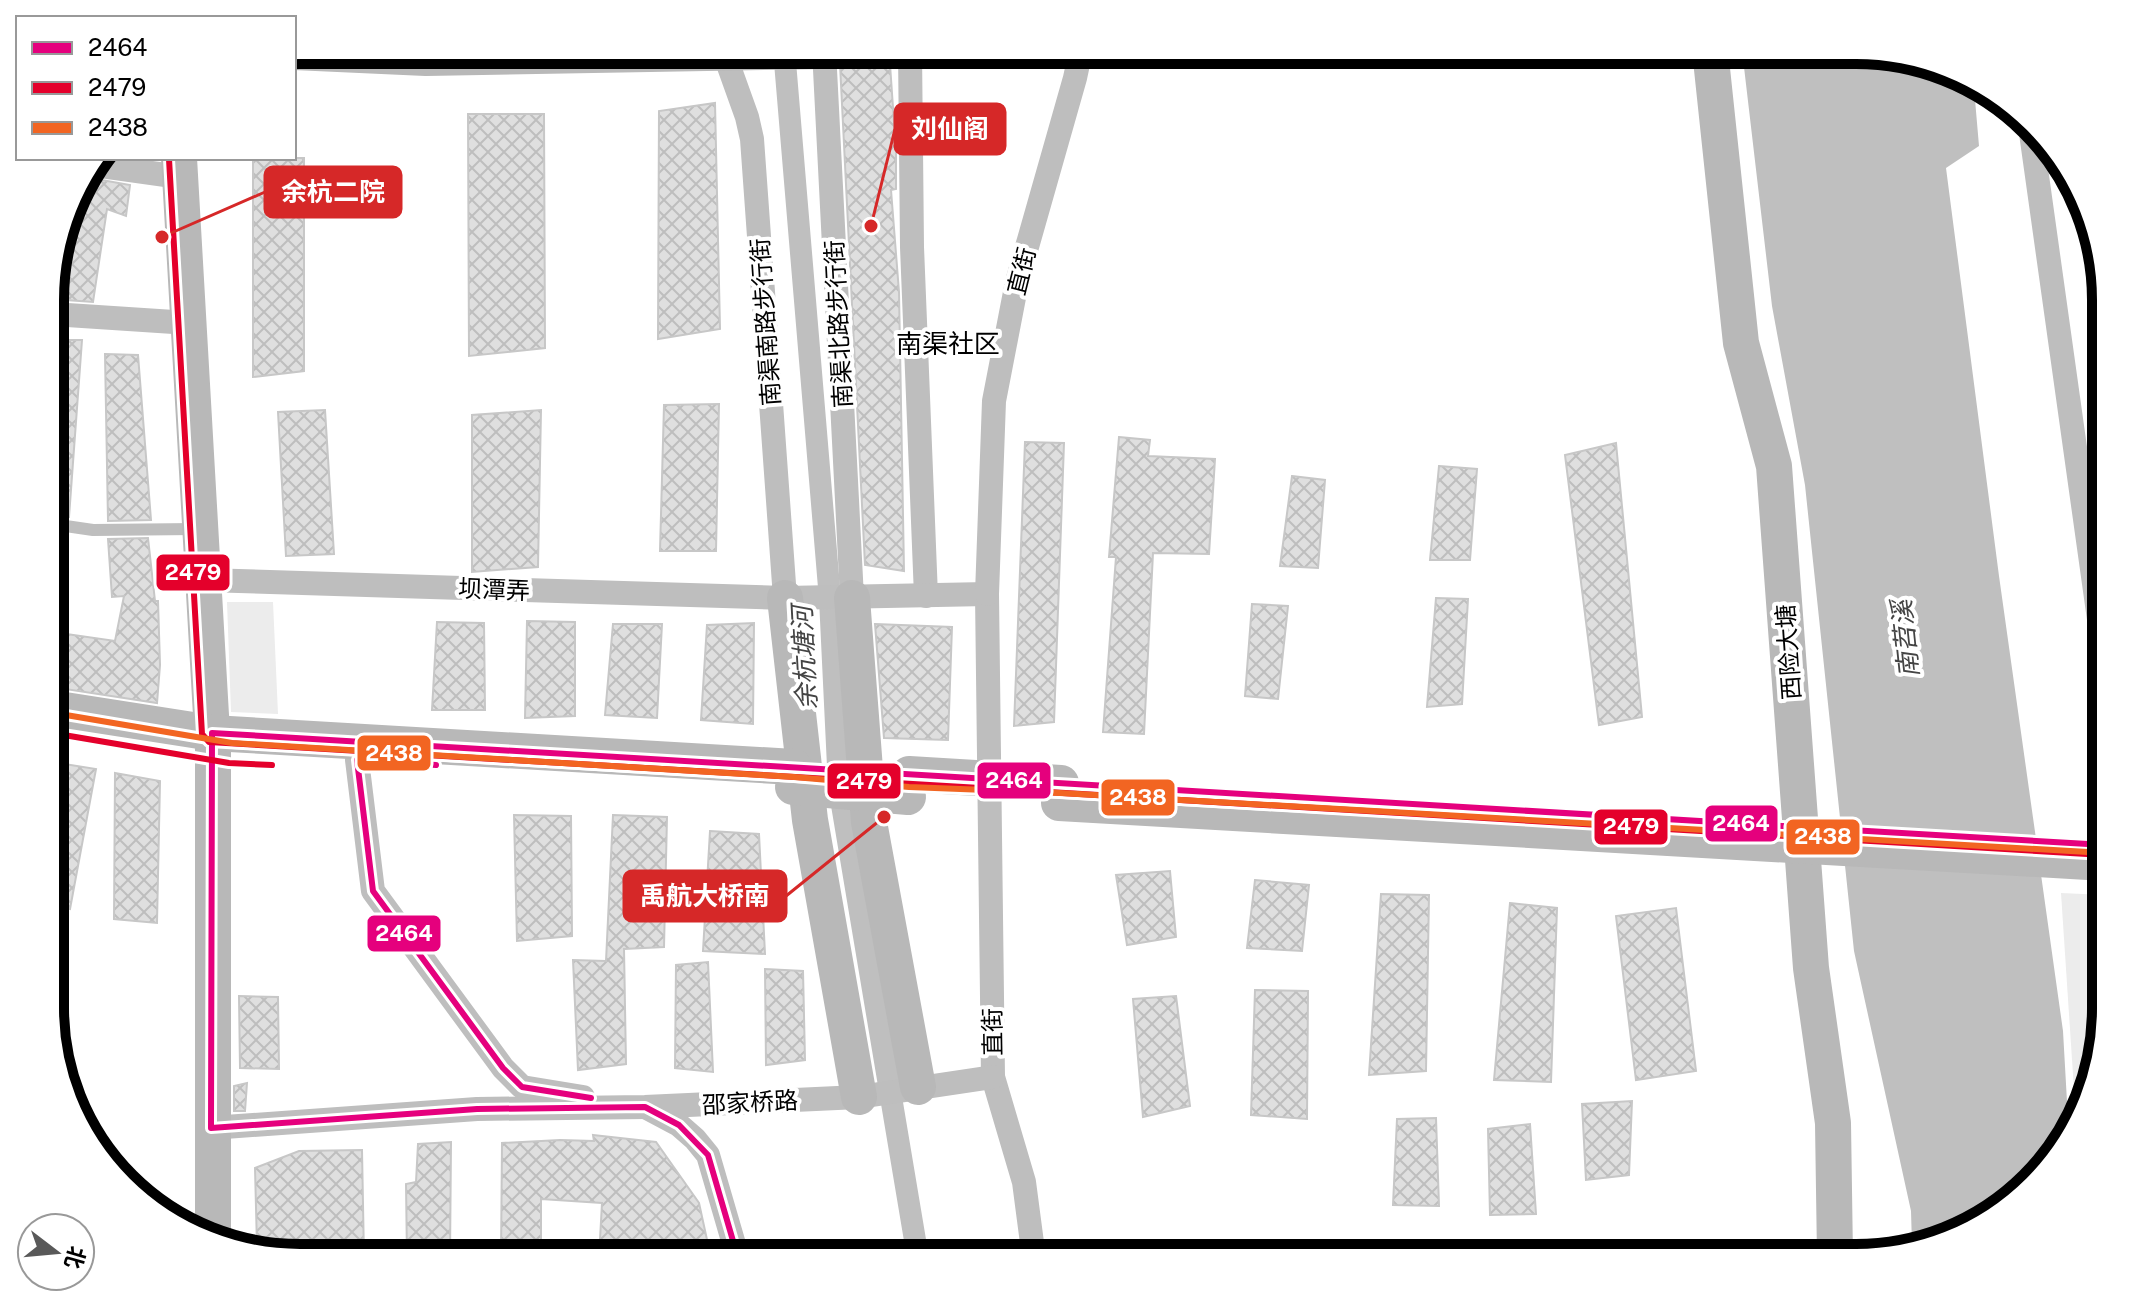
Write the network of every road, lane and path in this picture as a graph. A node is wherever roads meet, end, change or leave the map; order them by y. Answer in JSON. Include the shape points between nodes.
{"nodes":[{"id":1,"x":730,"y":64,"type":"edge"},
{"id":2,"x":825,"y":64,"type":"edge"},
{"id":3,"x":910,"y":64,"type":"edge"},
{"id":4,"x":1078,"y":64,"type":"edge"},
{"id":5,"x":1711,"y":64,"type":"edge"},
{"id":6,"x":2033,"y":144,"type":"edge"},
{"id":7,"x":107,"y":165,"type":"edge"},
{"id":8,"x":180,"y":168,"type":"edge"},
{"id":9,"x":64,"y":315,"type":"edge"},
{"id":10,"x":189,"y":323,"type":"junction"},
{"id":11,"x":64,"y":526,"type":"edge"},
{"id":12,"x":200,"y":529,"type":"junction"},
{"id":13,"x":2091,"y":562,"type":"edge"},
{"id":14,"x":204,"y":580,"type":"junction"},
{"id":15,"x":987,"y":594,"type":"junction"},
{"id":16,"x":926,"y":596,"type":"junction"},
{"id":17,"x":785,"y":598,"type":"junction"},
{"id":18,"x":848,"y":598,"type":"junction"},
{"id":19,"x":64,"y":710,"type":"edge"},
{"id":20,"x":64,"y":724,"type":"edge"},
{"id":21,"x":213,"y":741,"type":"junction"},
{"id":22,"x":357,"y":760,"type":"junction"},
{"id":23,"x":793,"y":777,"type":"junction"},
{"id":24,"x":988,"y":789,"type":"junction"},
{"id":25,"x":1060,"y":793,"type":"junction"},
{"id":26,"x":2091,"y":844,"type":"edge"},
{"id":27,"x":2091,"y":862,"type":"edge"},
{"id":28,"x":993,"y":1077,"type":"junction"},
{"id":29,"x":918,"y":1087,"type":"junction"},
{"id":30,"x":859,"y":1097,"type":"junction"},
{"id":31,"x":645,"y":1107,"type":"junction"},
{"id":32,"x":211,"y":1128,"type":"junction"},
{"id":33,"x":213,"y":1227,"type":"edge"},
{"id":34,"x":1835,"y":1243,"type":"edge"},
{"id":35,"x":734,"y":1244,"type":"edge"},
{"id":36,"x":1032,"y":1244,"type":"edge"}],
"edges":[{"from":1,"to":17,"type":"street","name":"南渠南路步行街","via":[[752,139]]},
{"from":2,"to":18,"type":"street","name":"南渠北路步行街"},
{"from":3,"to":16,"type":"street"},
{"from":4,"to":15,"type":"street","name":"直街","via":[[1017,282],[994,401]]},
{"from":5,"to":34,"type":"main road","name":"西险大塘","via":[[1741,343],[1774,466],[1811,968],[1833,1123]]},
{"from":6,"to":13,"type":"street"},
{"from":7,"to":8,"type":"street"},
{"from":8,"to":10,"type":"main road"},
{"from":9,"to":10,"type":"street"},
{"from":10,"to":12,"type":"main road"},
{"from":11,"to":12,"type":"lane"},
{"from":12,"to":14,"type":"main road"},
{"from":14,"to":17,"type":"street","name":"坝潭弄"},
{"from":14,"to":21,"type":"main road"},
{"from":15,"to":16,"type":"street","name":"坝潭弄"},
{"from":15,"to":24,"type":"street","name":"直街"},
{"from":16,"to":18,"type":"street","name":"坝潭弄"},
{"from":17,"to":18,"type":"street","name":"坝潭弄"},
{"from":17,"to":30,"type":"main road","via":[[810,820]]},
{"from":18,"to":29,"type":"main road","via":[[869,822]]},
{"from":19,"to":21,"type":"main road"},
{"from":20,"to":21,"type":"main road"},
{"from":21,"to":22,"type":"main road"},
{"from":21,"to":23,"type":"main road"},
{"from":21,"to":32,"type":"main road"},
{"from":22,"to":23,"type":"main road"},
{"from":22,"to":31,"type":"street","via":[[373,891],[503,1068],[522,1087]]},
{"from":23,"to":24,"type":"main road"},
{"from":24,"to":25,"type":"main road"},
{"from":24,"to":28,"type":"street","name":"直街"},
{"from":25,"to":26,"type":"main road"},
{"from":25,"to":27,"type":"main road","bridge":true},
{"from":28,"to":29,"type":"street","name":"邵家桥路"},
{"from":28,"to":36,"type":"street","name":"直街","via":[[1024,1182]]},
{"from":29,"to":30,"type":"street","name":"邵家桥路"},
{"from":30,"to":31,"type":"street","name":"邵家桥路"},
{"from":31,"to":32,"type":"street","name":"邵家桥路","via":[[477,1109]]},
{"from":31,"to":35,"type":"street","via":[[679,1125],[708,1155]]},
{"from":32,"to":33,"type":"main road"}]}
